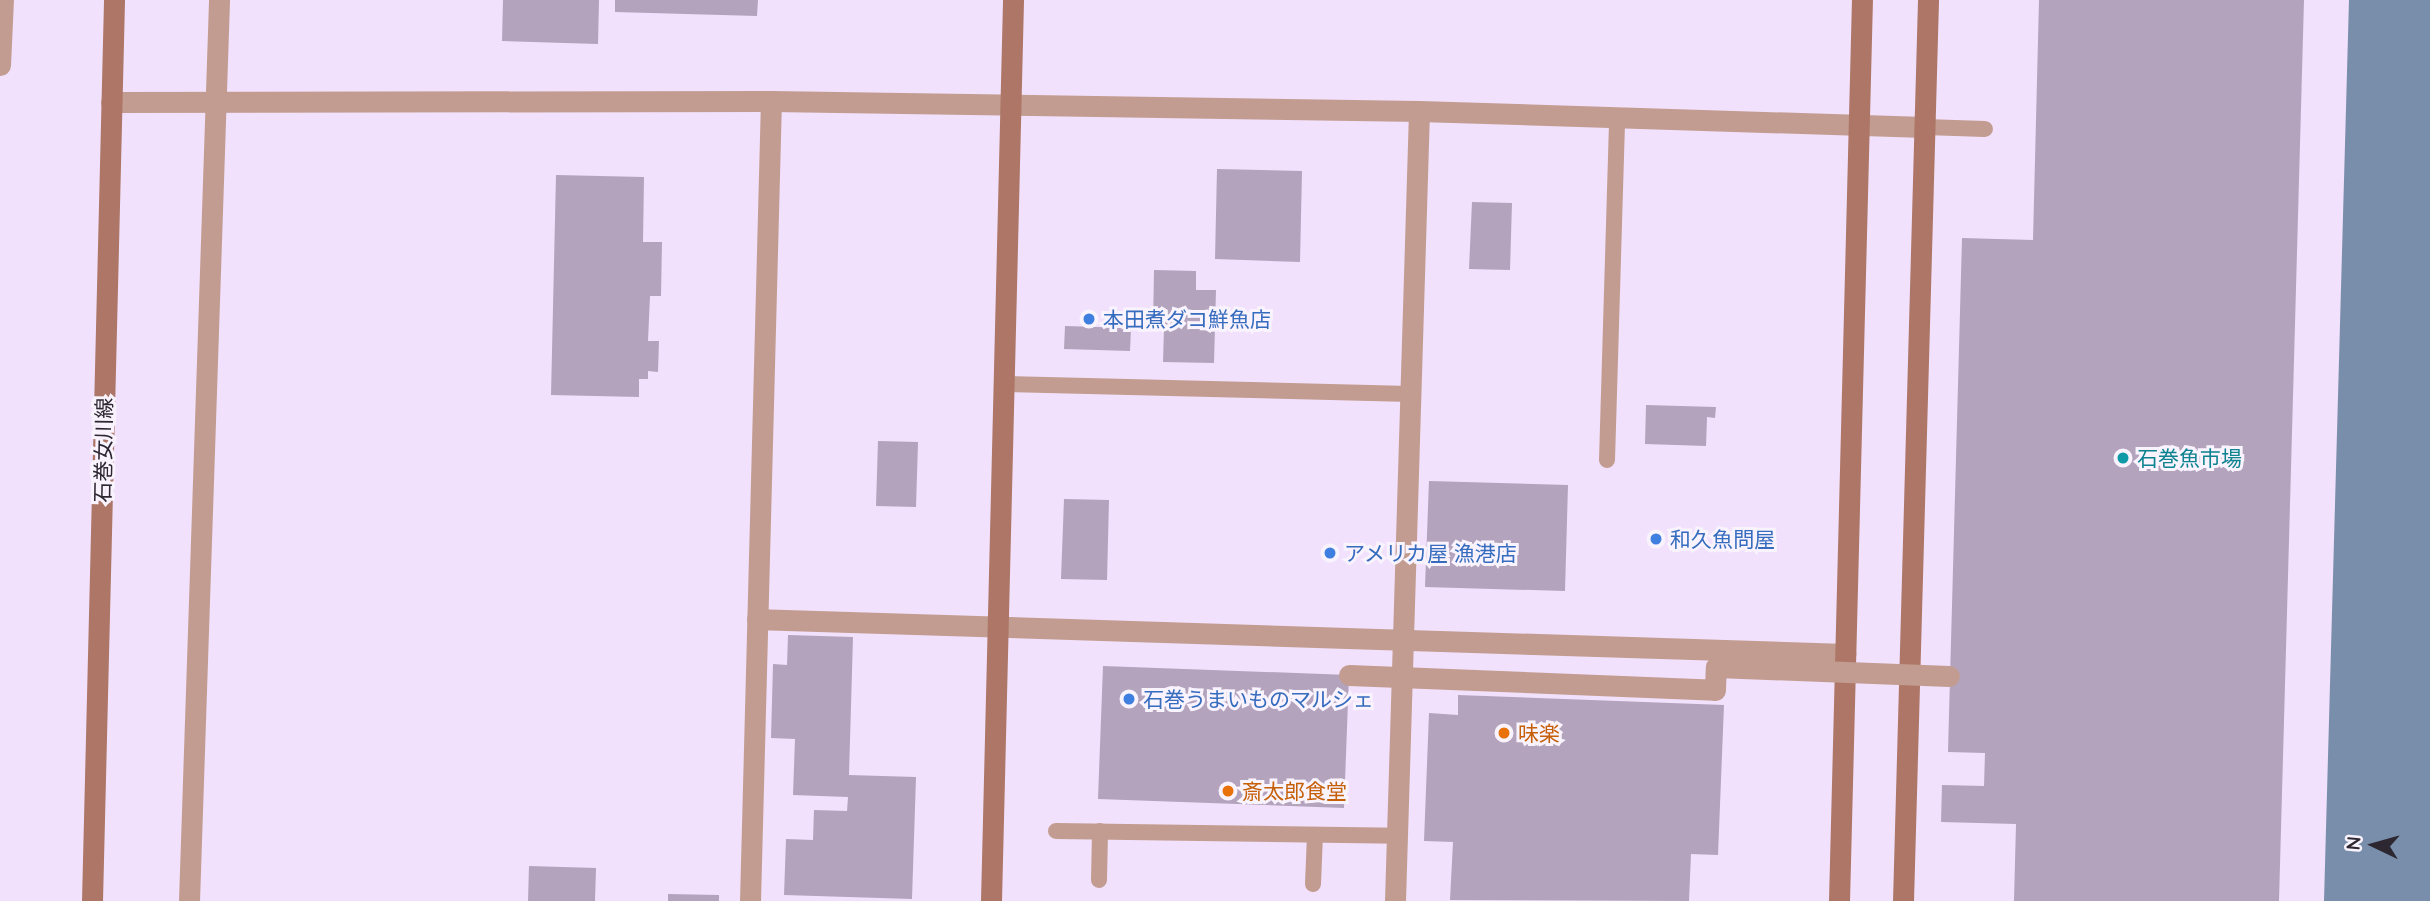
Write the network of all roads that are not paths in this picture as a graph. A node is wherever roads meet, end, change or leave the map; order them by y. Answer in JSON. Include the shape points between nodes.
{"nodes":[{"id":1,"x":3,"y":0,"type":"edge"},
{"id":2,"x":114,"y":0,"type":"edge"},
{"id":3,"x":219,"y":0,"type":"edge"},
{"id":4,"x":1013,"y":0,"type":"edge"},
{"id":5,"x":1862,"y":0,"type":"edge"},
{"id":6,"x":1928,"y":0,"type":"edge"},
{"id":7,"x":0,"y":65,"type":"edge"},
{"id":8,"x":771,"y":101,"type":"junction"},
{"id":9,"x":111,"y":102,"type":"junction"},
{"id":10,"x":215,"y":103,"type":"junction"},
{"id":11,"x":1010,"y":104,"type":"junction"},
{"id":12,"x":1419,"y":111,"type":"junction"},
{"id":13,"x":1617,"y":117,"type":"junction"},
{"id":14,"x":1859,"y":125,"type":"junction"},
{"id":15,"x":1925,"y":127,"type":"junction"},
{"id":16,"x":1985,"y":129,"type":"dead end"},
{"id":17,"x":1004,"y":384,"type":"junction"},
{"id":18,"x":1410,"y":394,"type":"junction"},
{"id":19,"x":1607,"y":460,"type":"dead end"},
{"id":20,"x":757,"y":618,"type":"junction"},
{"id":21,"x":997,"y":627,"type":"junction"},
{"id":22,"x":1402,"y":641,"type":"junction"},
{"id":23,"x":1845,"y":654,"type":"junction"},
{"id":24,"x":1349,"y":675,"type":"dead end"},
{"id":25,"x":1949,"y":677,"type":"dead end"},
{"id":26,"x":1056,"y":831,"type":"dead end"},
{"id":27,"x":1100,"y":831,"type":"junction"},
{"id":28,"x":1315,"y":835,"type":"junction"},
{"id":29,"x":1397,"y":836,"type":"junction"},
{"id":30,"x":1099,"y":880,"type":"dead end"},
{"id":31,"x":1313,"y":884,"type":"dead end"},
{"id":32,"x":92,"y":901,"type":"edge"},
{"id":33,"x":189,"y":901,"type":"edge"},
{"id":34,"x":750,"y":901,"type":"edge"},
{"id":35,"x":990,"y":901,"type":"edge"},
{"id":36,"x":1395,"y":901,"type":"edge"},
{"id":37,"x":1839,"y":901,"type":"edge"},
{"id":38,"x":1903,"y":901,"type":"edge"}],
"edges":[{"from":1,"to":7,"type":"street"},
{"from":2,"to":9,"type":"street","name":"石巻女川線"},
{"from":3,"to":10,"type":"street"},
{"from":4,"to":11,"type":"street"},
{"from":5,"to":14,"type":"street"},
{"from":6,"to":15,"type":"street"},
{"from":8,"to":10,"type":"street"},
{"from":8,"to":11,"type":"street"},
{"from":8,"to":20,"type":"street"},
{"from":9,"to":10,"type":"street"},
{"from":9,"to":32,"type":"street","name":"石巻女川線"},
{"from":10,"to":33,"type":"street"},
{"from":11,"to":12,"type":"street"},
{"from":11,"to":17,"type":"street"},
{"from":12,"to":13,"type":"street"},
{"from":12,"to":18,"type":"street"},
{"from":13,"to":14,"type":"street"},
{"from":13,"to":19,"type":"lane"},
{"from":14,"to":15,"type":"street"},
{"from":14,"to":23,"type":"street"},
{"from":15,"to":16,"type":"lane"},
{"from":15,"to":38,"type":"street"},
{"from":17,"to":18,"type":"lane"},
{"from":17,"to":21,"type":"street"},
{"from":18,"to":22,"type":"street"},
{"from":20,"to":21,"type":"street"},
{"from":20,"to":34,"type":"street"},
{"from":21,"to":22,"type":"street"},
{"from":21,"to":35,"type":"street"},
{"from":22,"to":23,"type":"street"},
{"from":22,"to":29,"type":"street"},
{"from":23,"to":37,"type":"street"},
{"from":24,"to":25,"type":"street","bridge":true,"via":[[1715,690],[1716,667]]},
{"from":26,"to":27,"type":"lane"},
{"from":27,"to":28,"type":"lane"},
{"from":27,"to":30,"type":"lane"},
{"from":28,"to":29,"type":"lane"},
{"from":28,"to":31,"type":"lane"},
{"from":29,"to":36,"type":"street"}]}
